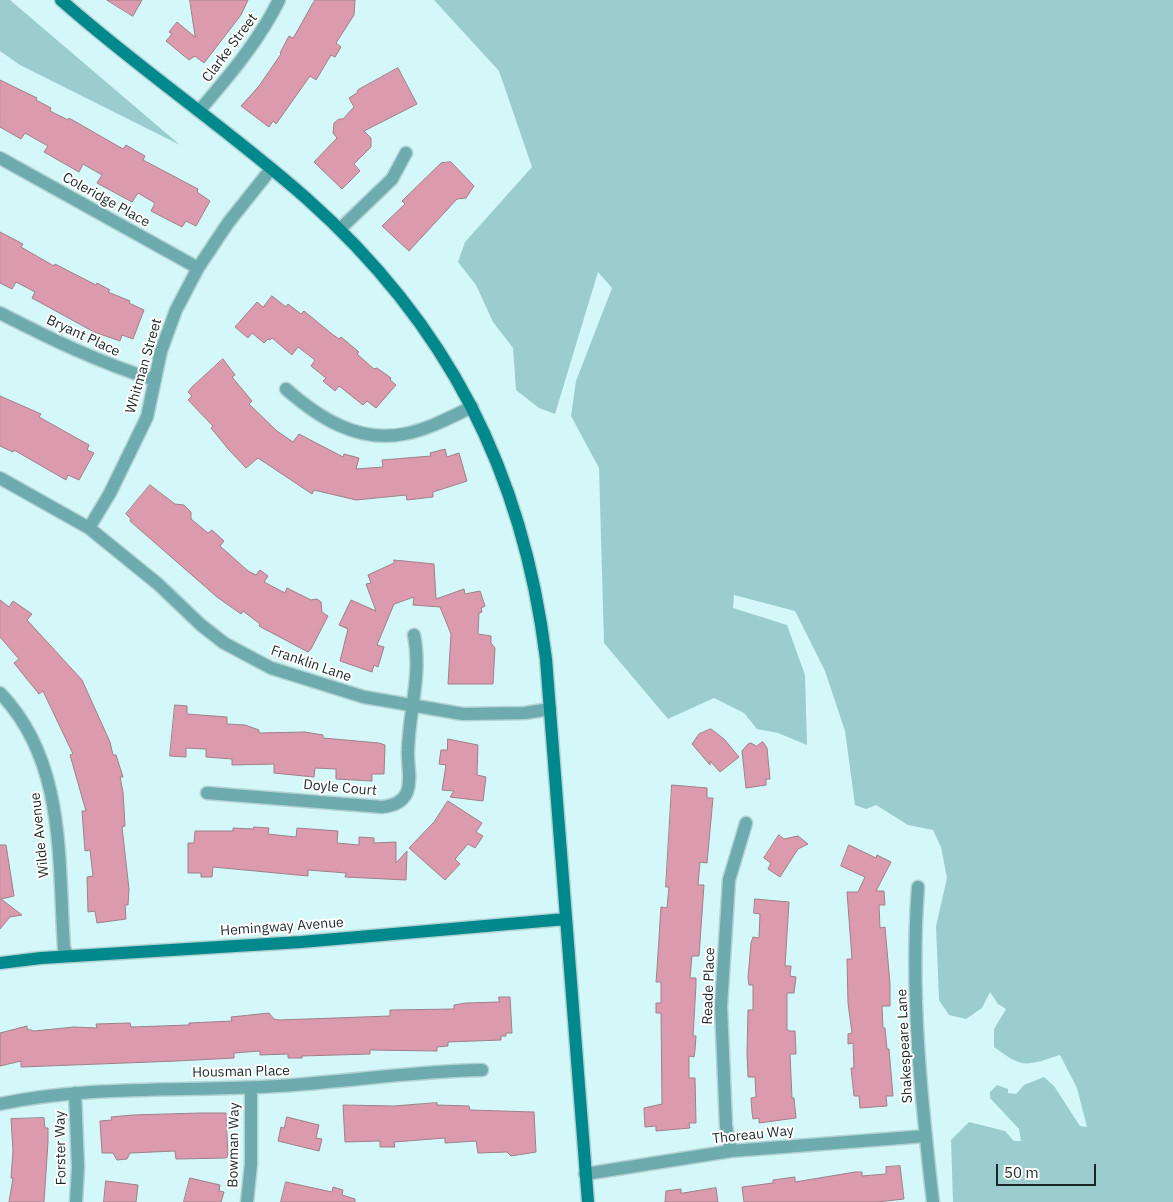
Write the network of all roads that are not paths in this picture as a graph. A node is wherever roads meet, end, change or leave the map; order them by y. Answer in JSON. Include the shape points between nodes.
{"nodes":[{"id":1,"x":61,"y":0,"type":"edge"},
{"id":2,"x":279,"y":0,"type":"edge"},
{"id":3,"x":199,"y":111,"type":"junction"},
{"id":4,"x":406,"y":153,"type":"dead end"},
{"id":5,"x":0,"y":158,"type":"edge"},
{"id":6,"x":271,"y":169,"type":"junction"},
{"id":7,"x":340,"y":229,"type":"junction"},
{"id":8,"x":198,"y":268,"type":"junction"},
{"id":9,"x":0,"y":312,"type":"edge"},
{"id":10,"x":155,"y":380,"type":"junction"},
{"id":11,"x":286,"y":389,"type":"dead end"},
{"id":12,"x":472,"y":407,"type":"junction"},
{"id":13,"x":0,"y":478,"type":"edge"},
{"id":14,"x":89,"y":528,"type":"junction"},
{"id":15,"x":414,"y":635,"type":"dead end"},
{"id":16,"x":0,"y":693,"type":"edge"},
{"id":17,"x":413,"y":706,"type":"junction"},
{"id":18,"x":550,"y":709,"type":"junction"},
{"id":19,"x":207,"y":793,"type":"dead end"},
{"id":20,"x":746,"y":823,"type":"dead end"},
{"id":21,"x":918,"y":887,"type":"dead end"},
{"id":22,"x":566,"y":919,"type":"junction"},
{"id":23,"x":68,"y":956,"type":"junction"},
{"id":24,"x":0,"y":963,"type":"edge"},
{"id":25,"x":482,"y":1070,"type":"dead end"},
{"id":26,"x":250,"y":1088,"type":"junction"},
{"id":27,"x":75,"y":1093,"type":"junction"},
{"id":28,"x":0,"y":1104,"type":"edge"},
{"id":29,"x":926,"y":1136,"type":"junction"},
{"id":30,"x":731,"y":1151,"type":"junction"},
{"id":31,"x":585,"y":1174,"type":"junction"},
{"id":32,"x":76,"y":1202,"type":"edge"},
{"id":33,"x":247,"y":1202,"type":"edge"},
{"id":34,"x":588,"y":1202,"type":"edge"},
{"id":35,"x":934,"y":1202,"type":"edge"}],
"edges":[{"from":1,"to":3,"type":"main road"},
{"from":2,"to":3,"type":"street","name":"Clarke Street","via":[[269,23]]},
{"from":3,"to":6,"type":"main road"},
{"from":4,"to":7,"type":"street","via":[[392,179]]},
{"from":5,"to":8,"type":"street","name":"Coleridge Place"},
{"from":6,"to":7,"type":"main road"},
{"from":6,"to":8,"type":"street","name":"Whitman Street","via":[[228,223]]},
{"from":7,"to":12,"type":"main road","via":[[400,295]]},
{"from":8,"to":10,"type":"street","name":"Whitman Street","via":[[176,310],[161,351]]},
{"from":9,"to":10,"type":"street","name":"Bryant Place","via":[[74,351],[114,368]]},
{"from":10,"to":14,"type":"street","name":"Whitman Street","via":[[147,417],[110,494]]},
{"from":11,"to":12,"type":"street","via":[[307,408],[344,429],[371,436],[404,434]]},
{"from":12,"to":18,"type":"main road","via":[[506,486],[523,537],[541,614]]},
{"from":13,"to":14,"type":"street","name":"Franklin Lane"},
{"from":14,"to":17,"type":"street","name":"Franklin Lane","via":[[120,551],[224,643],[270,668],[317,684]]},
{"from":15,"to":17,"type":"street","via":[[418,655]]},
{"from":16,"to":23,"type":"street","name":"Wilde Avenue","via":[[24,721],[36,742],[52,790],[64,948]]},
{"from":17,"to":18,"type":"street","name":"Franklin Lane","via":[[463,714],[524,713]]},
{"from":17,"to":19,"type":"street","name":"Doyle Court","via":[[408,748],[409,781],[407,794],[400,802],[382,807]]},
{"from":18,"to":22,"type":"main road"},
{"from":20,"to":30,"type":"street","name":"Reade Place","via":[[729,880],[721,1006],[726,1126]]},
{"from":21,"to":29,"type":"street","name":"Shakespeare Lane","via":[[918,1048]]},
{"from":22,"to":23,"type":"main road","name":"Hemingway Avenue","via":[[301,942]]},
{"from":22,"to":31,"type":"main road"},
{"from":23,"to":24,"type":"main road","name":"Hemingway Avenue"},
{"from":25,"to":26,"type":"street","name":"Housman Place"},
{"from":26,"to":27,"type":"street","name":"Housman Place"},
{"from":26,"to":33,"type":"street","name":"Bowman Way","via":[[251,1164]]},
{"from":27,"to":28,"type":"street","name":"Housman Place"},
{"from":27,"to":32,"type":"street","name":"Forster Way"},
{"from":29,"to":30,"type":"street","name":"Thoreau Way"},
{"from":29,"to":35,"type":"street","name":"Shakespeare Lane"},
{"from":30,"to":31,"type":"street","name":"Thoreau Way"},
{"from":31,"to":34,"type":"main road"}]}
